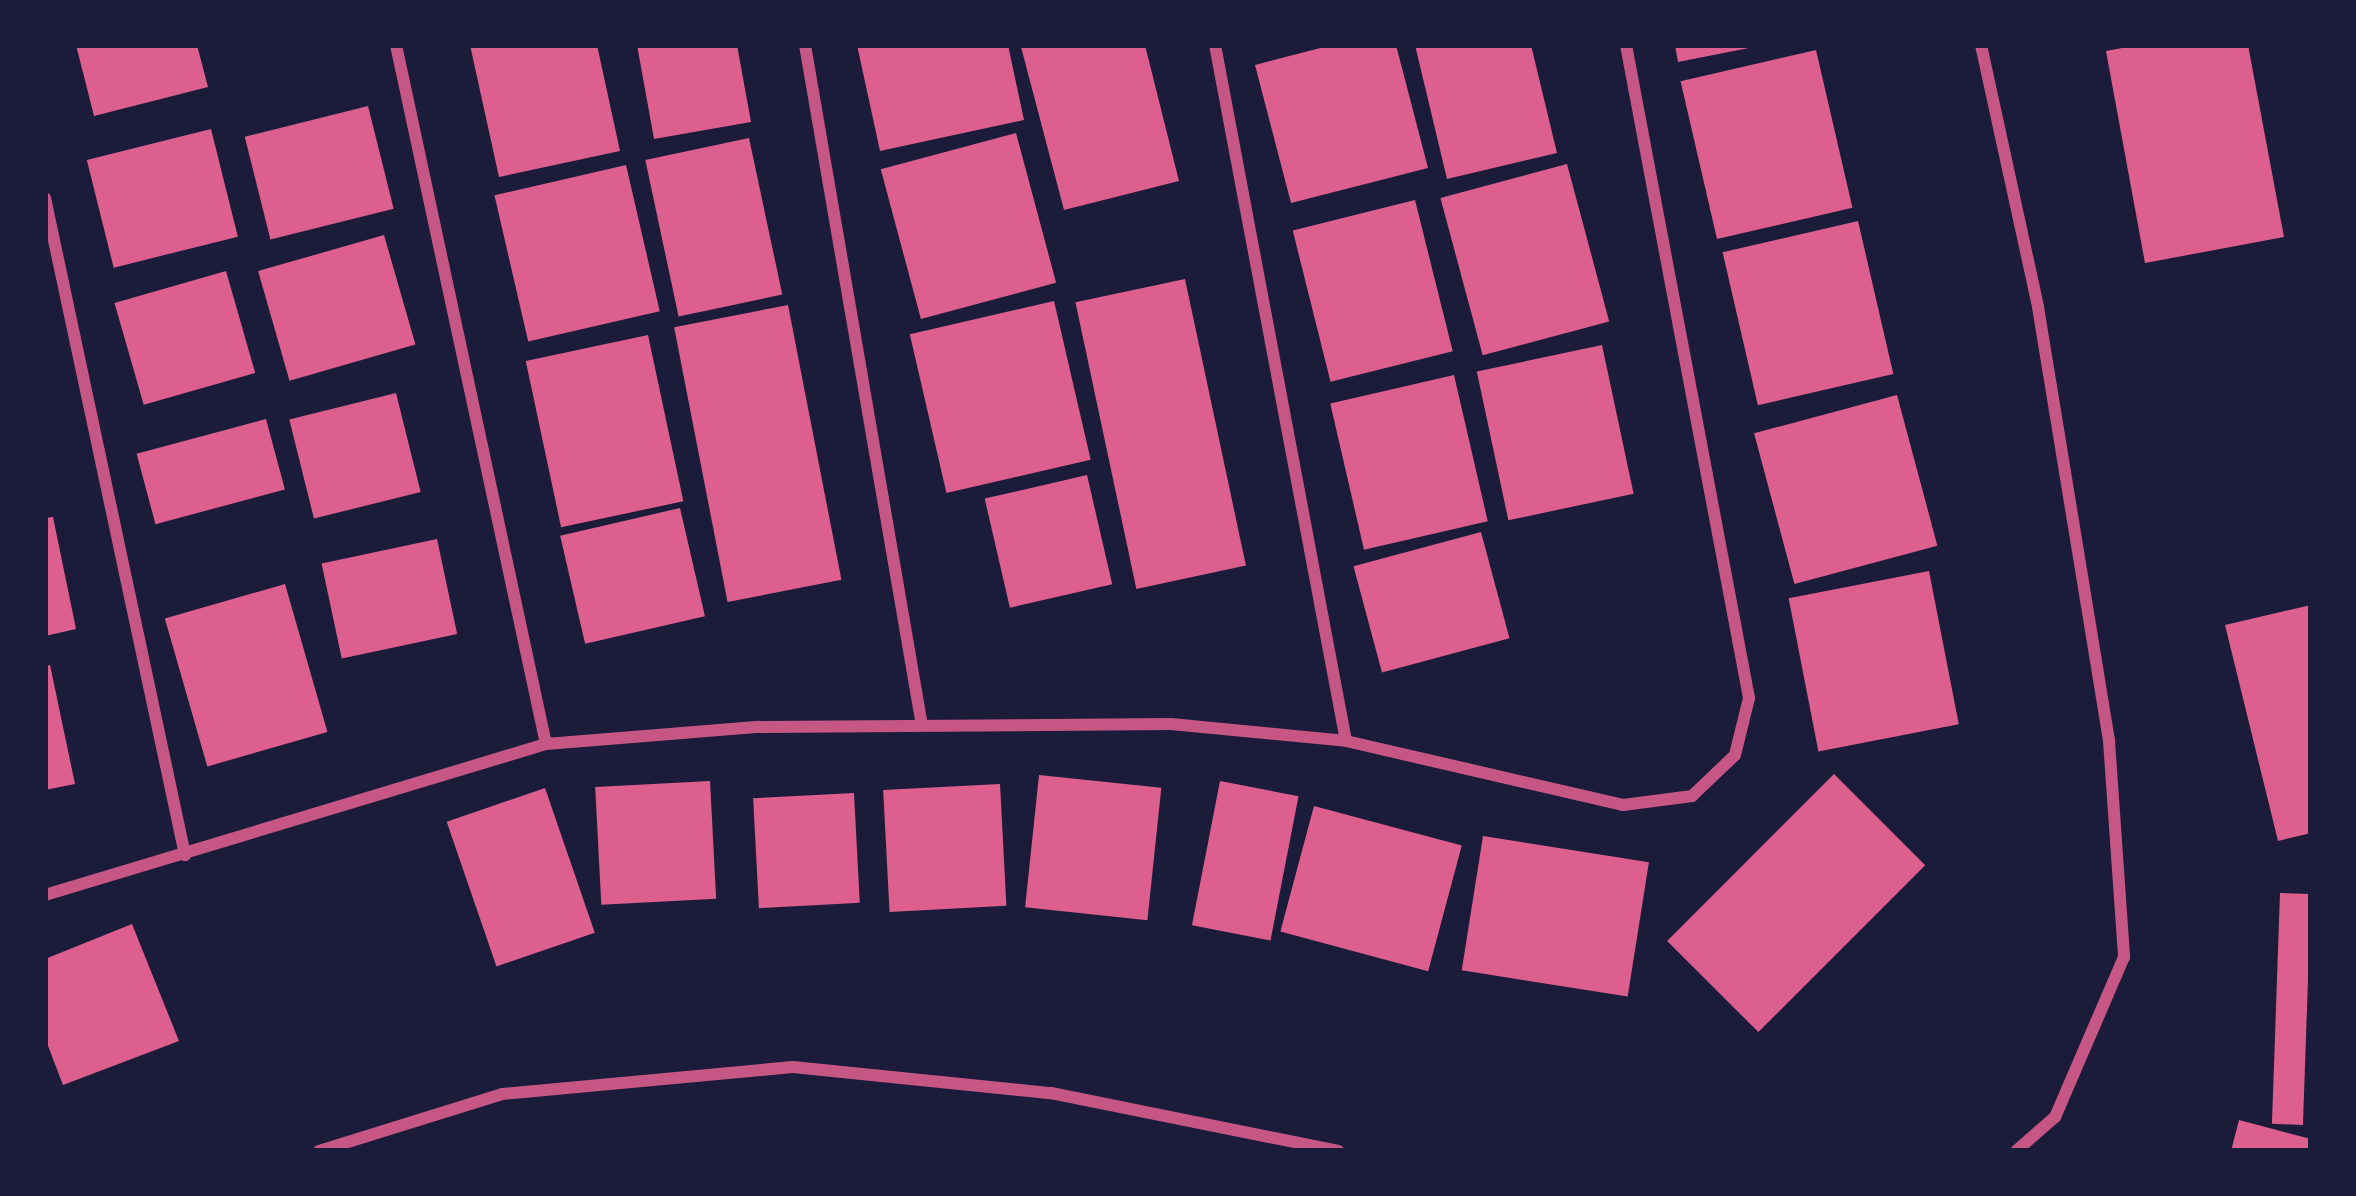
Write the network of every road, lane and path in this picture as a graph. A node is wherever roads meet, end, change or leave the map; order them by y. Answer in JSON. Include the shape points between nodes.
{"nodes":[{"id":1,"x":396,"y":45,"type":"edge"},
{"id":2,"x":805,"y":45,"type":"edge"},
{"id":3,"x":1215,"y":45,"type":"edge"},
{"id":4,"x":1626,"y":45,"type":"edge"},
{"id":5,"x":1981,"y":45,"type":"edge"},
{"id":6,"x":45,"y":198,"type":"edge"},
{"id":7,"x":922,"y":720,"type":"junction"},
{"id":8,"x":1346,"y":742,"type":"junction"},
{"id":9,"x":546,"y":744,"type":"junction"},
{"id":10,"x":185,"y":855,"type":"junction"},
{"id":11,"x":45,"y":895,"type":"edge"},
{"id":12,"x":319,"y":1151,"type":"edge"},
{"id":13,"x":1338,"y":1151,"type":"edge"},
{"id":14,"x":2016,"y":1151,"type":"edge"}],
"edges":[{"from":1,"to":9,"type":"street"},
{"from":2,"to":7,"type":"street"},
{"from":3,"to":8,"type":"street"},
{"from":4,"to":8,"type":"street","via":[[1749,698],[1736,755],[1692,796],[1623,805]]},
{"from":5,"to":14,"type":"street","via":[[2038,307],[2109,741],[2124,957],[2055,1117]]},
{"from":6,"to":10,"type":"street"},
{"from":7,"to":8,"type":"street","via":[[1171,724]]},
{"from":7,"to":9,"type":"street"},
{"from":9,"to":10,"type":"street"},
{"from":10,"to":11,"type":"street"},
{"from":12,"to":13,"type":"street","via":[[502,1094],[793,1067],[1051,1093]]}]}
